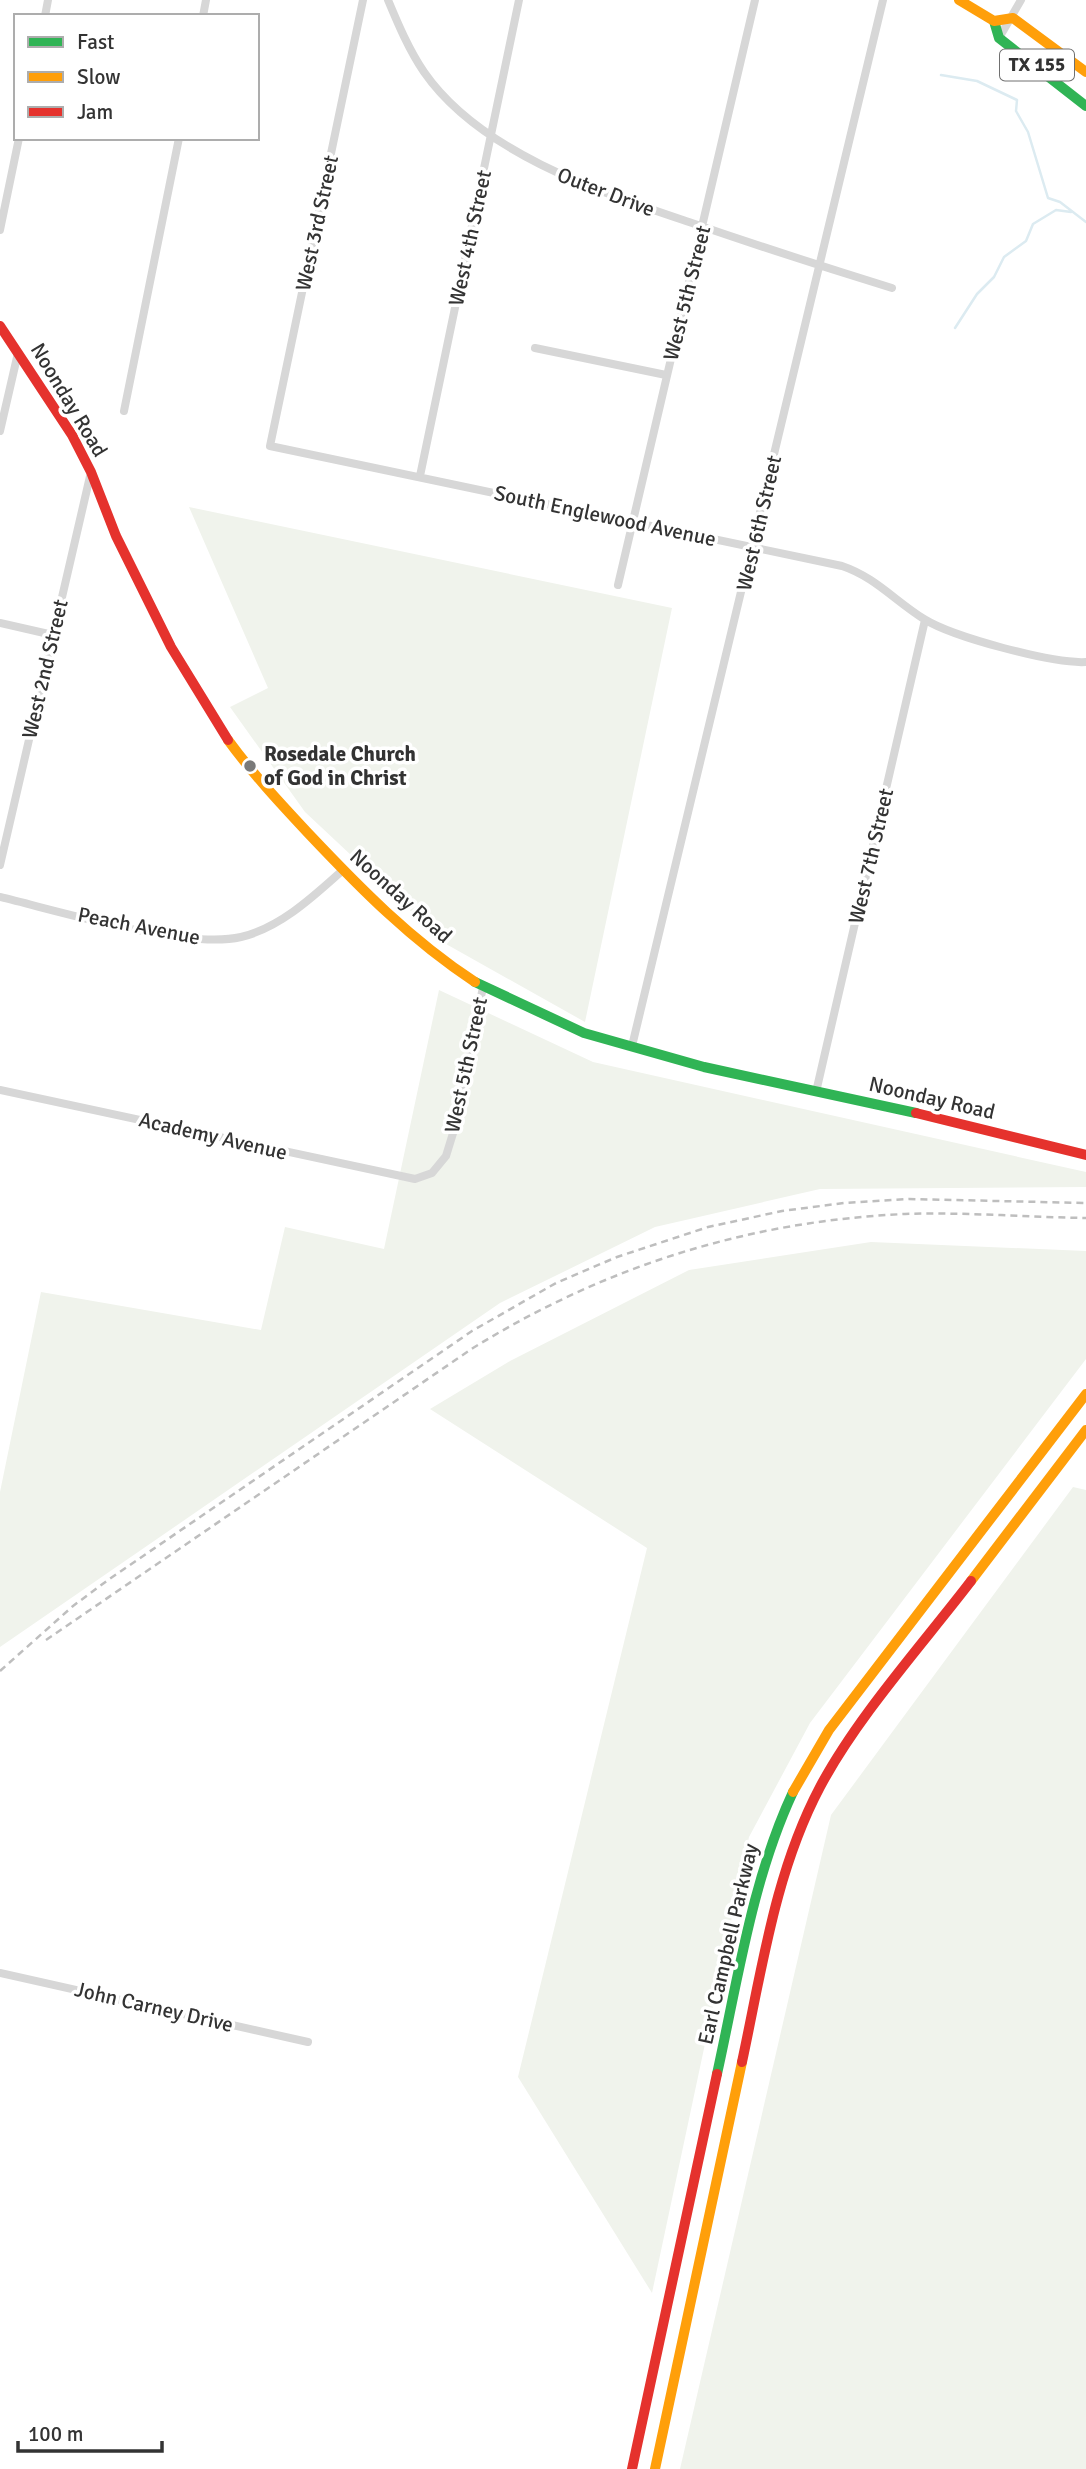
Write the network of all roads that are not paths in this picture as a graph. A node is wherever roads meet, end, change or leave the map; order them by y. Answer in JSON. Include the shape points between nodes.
{"nodes":[{"id":1,"x":363,"y":0,"type":"edge"},
{"id":2,"x":388,"y":0,"type":"edge"},
{"id":3,"x":519,"y":0,"type":"edge"},
{"id":4,"x":755,"y":0,"type":"edge"},
{"id":5,"x":883,"y":0,"type":"edge"},
{"id":6,"x":959,"y":0,"type":"edge"},
{"id":7,"x":1021,"y":0,"type":"edge"},
{"id":8,"x":1013,"y":18,"type":"junction"},
{"id":9,"x":993,"y":21,"type":"junction"},
{"id":10,"x":999,"y":38,"type":"junction"},
{"id":11,"x":1086,"y":72,"type":"edge"},
{"id":12,"x":1086,"y":106,"type":"edge"},
{"id":13,"x":492,"y":134,"type":"junction"},
{"id":14,"x":19,"y":140,"type":"edge"},
{"id":15,"x":179,"y":140,"type":"edge"},
{"id":16,"x":703,"y":227,"type":"junction"},
{"id":17,"x":0,"y":230,"type":"edge"},
{"id":18,"x":820,"y":265,"type":"junction"},
{"id":19,"x":892,"y":288,"type":"dead end"},
{"id":20,"x":0,"y":326,"type":"edge"},
{"id":21,"x":535,"y":348,"type":"dead end"},
{"id":22,"x":18,"y":353,"type":"junction"},
{"id":23,"x":666,"y":376,"type":"junction"},
{"id":24,"x":124,"y":411,"type":"dead end"},
{"id":25,"x":0,"y":431,"type":"edge"},
{"id":26,"x":270,"y":446,"type":"joint"},
{"id":27,"x":91,"y":472,"type":"junction"},
{"id":28,"x":420,"y":477,"type":"junction"},
{"id":29,"x":634,"y":524,"type":"junction"},
{"id":30,"x":754,"y":546,"type":"junction"},
{"id":31,"x":618,"y":585,"type":"dead end"},
{"id":32,"x":925,"y":620,"type":"junction"},
{"id":33,"x":0,"y":622,"type":"edge"},
{"id":34,"x":53,"y":635,"type":"junction"},
{"id":35,"x":1086,"y":662,"type":"edge"},
{"id":36,"x":0,"y":865,"type":"edge"},
{"id":37,"x":343,"y":870,"type":"junction"},
{"id":38,"x":0,"y":898,"type":"edge"},
{"id":39,"x":483,"y":987,"type":"junction"},
{"id":40,"x":632,"y":1046,"type":"junction"},
{"id":41,"x":0,"y":1090,"type":"edge"},
{"id":42,"x":816,"y":1092,"type":"junction"},
{"id":43,"x":1086,"y":1155,"type":"edge"},
{"id":44,"x":425,"y":1176,"type":"joint"},
{"id":45,"x":1086,"y":1394,"type":"edge"},
{"id":46,"x":1086,"y":1430,"type":"edge"},
{"id":47,"x":764,"y":1862,"type":"junction"},
{"id":48,"x":785,"y":1869,"type":"junction"},
{"id":49,"x":0,"y":1973,"type":"edge"},
{"id":50,"x":308,"y":2042,"type":"dead end"},
{"id":51,"x":632,"y":2469,"type":"edge"},
{"id":52,"x":655,"y":2469,"type":"edge"}],
"edges":[{"from":1,"to":26,"type":"street","name":"West 3rd Street"},
{"from":2,"to":13,"type":"street","name":"Outer Drive","via":[[425,73],[466,116]]},
{"from":3,"to":13,"type":"street","name":"West 4th Street"},
{"from":4,"to":16,"type":"street","name":"West 5th Street"},
{"from":5,"to":18,"type":"street","name":"West 6th Street"},
{"from":6,"to":9,"type":"main road","number":"TX 155"},
{"from":7,"to":8,"type":"street"},
{"from":8,"to":9,"type":"main road","number":"TX 155"},
{"from":8,"to":10,"type":"street"},
{"from":8,"to":11,"type":"main road","number":"TX 155"},
{"from":9,"to":10,"type":"main road","number":"TX 155"},
{"from":10,"to":12,"type":"main road","number":"TX 155"},
{"from":13,"to":16,"type":"street","name":"Outer Drive","via":[[574,182]]},
{"from":13,"to":28,"type":"street","name":"West 4th Street"},
{"from":14,"to":17,"type":"street"},
{"from":15,"to":24,"type":"street"},
{"from":16,"to":18,"type":"street","name":"Outer Drive"},
{"from":16,"to":23,"type":"street","name":"West 5th Street"},
{"from":18,"to":19,"type":"street","name":"Outer Drive"},
{"from":18,"to":30,"type":"street","name":"West 6th Street"},
{"from":20,"to":22,"type":"main road","name":"Noonday Road"},
{"from":21,"to":23,"type":"street"},
{"from":22,"to":25,"type":"street"},
{"from":22,"to":27,"type":"main road","name":"Noonday Road"},
{"from":23,"to":29,"type":"street","name":"West 5th Street"},
{"from":26,"to":28,"type":"street","name":"South Englewood Avenue"},
{"from":27,"to":34,"type":"street","name":"West 2nd Street"},
{"from":27,"to":37,"type":"main road","name":"Noonday Road","via":[[116,536],[196,692],[261,782]]},
{"from":28,"to":29,"type":"street","name":"South Englewood Avenue"},
{"from":29,"to":30,"type":"street","name":"South Englewood Avenue"},
{"from":29,"to":31,"type":"street","name":"West 5th Street"},
{"from":30,"to":32,"type":"street","name":"South Englewood Avenue","via":[[862,573]]},
{"from":30,"to":40,"type":"street","name":"West 6th Street"},
{"from":32,"to":35,"type":"street","name":"South Englewood Avenue","via":[[964,637]]},
{"from":32,"to":42,"type":"street","name":"West 7th Street"},
{"from":33,"to":34,"type":"street"},
{"from":34,"to":36,"type":"street","name":"West 2nd Street"},
{"from":37,"to":38,"type":"street","name":"Peach Avenue","via":[[301,906],[240,938],[184,938]]},
{"from":37,"to":39,"type":"main road","name":"Noonday Road","via":[[407,932]]},
{"from":39,"to":40,"type":"main road","name":"Noonday Road","via":[[584,1033]]},
{"from":39,"to":44,"type":"street","name":"West 5th Street","via":[[454,1130],[446,1156]]},
{"from":40,"to":42,"type":"main road","name":"Noonday Road"},
{"from":41,"to":44,"type":"street","name":"Academy Avenue","via":[[405,1179]]},
{"from":42,"to":43,"type":"main road","name":"Noonday Road"},
{"from":45,"to":47,"type":"main road","name":"Earl Campbell Parkway","via":[[829,1730],[790,1797]]},
{"from":46,"to":48,"type":"main road","name":"Earl Campbell Parkway","via":[[843,1748],[815,1795]]},
{"from":47,"to":48,"type":"main road"},
{"from":47,"to":51,"type":"main road","name":"Earl Campbell Parkway"},
{"from":48,"to":52,"type":"main road","name":"Earl Campbell Parkway"},
{"from":49,"to":50,"type":"street","name":"John Carney Drive"}]}
